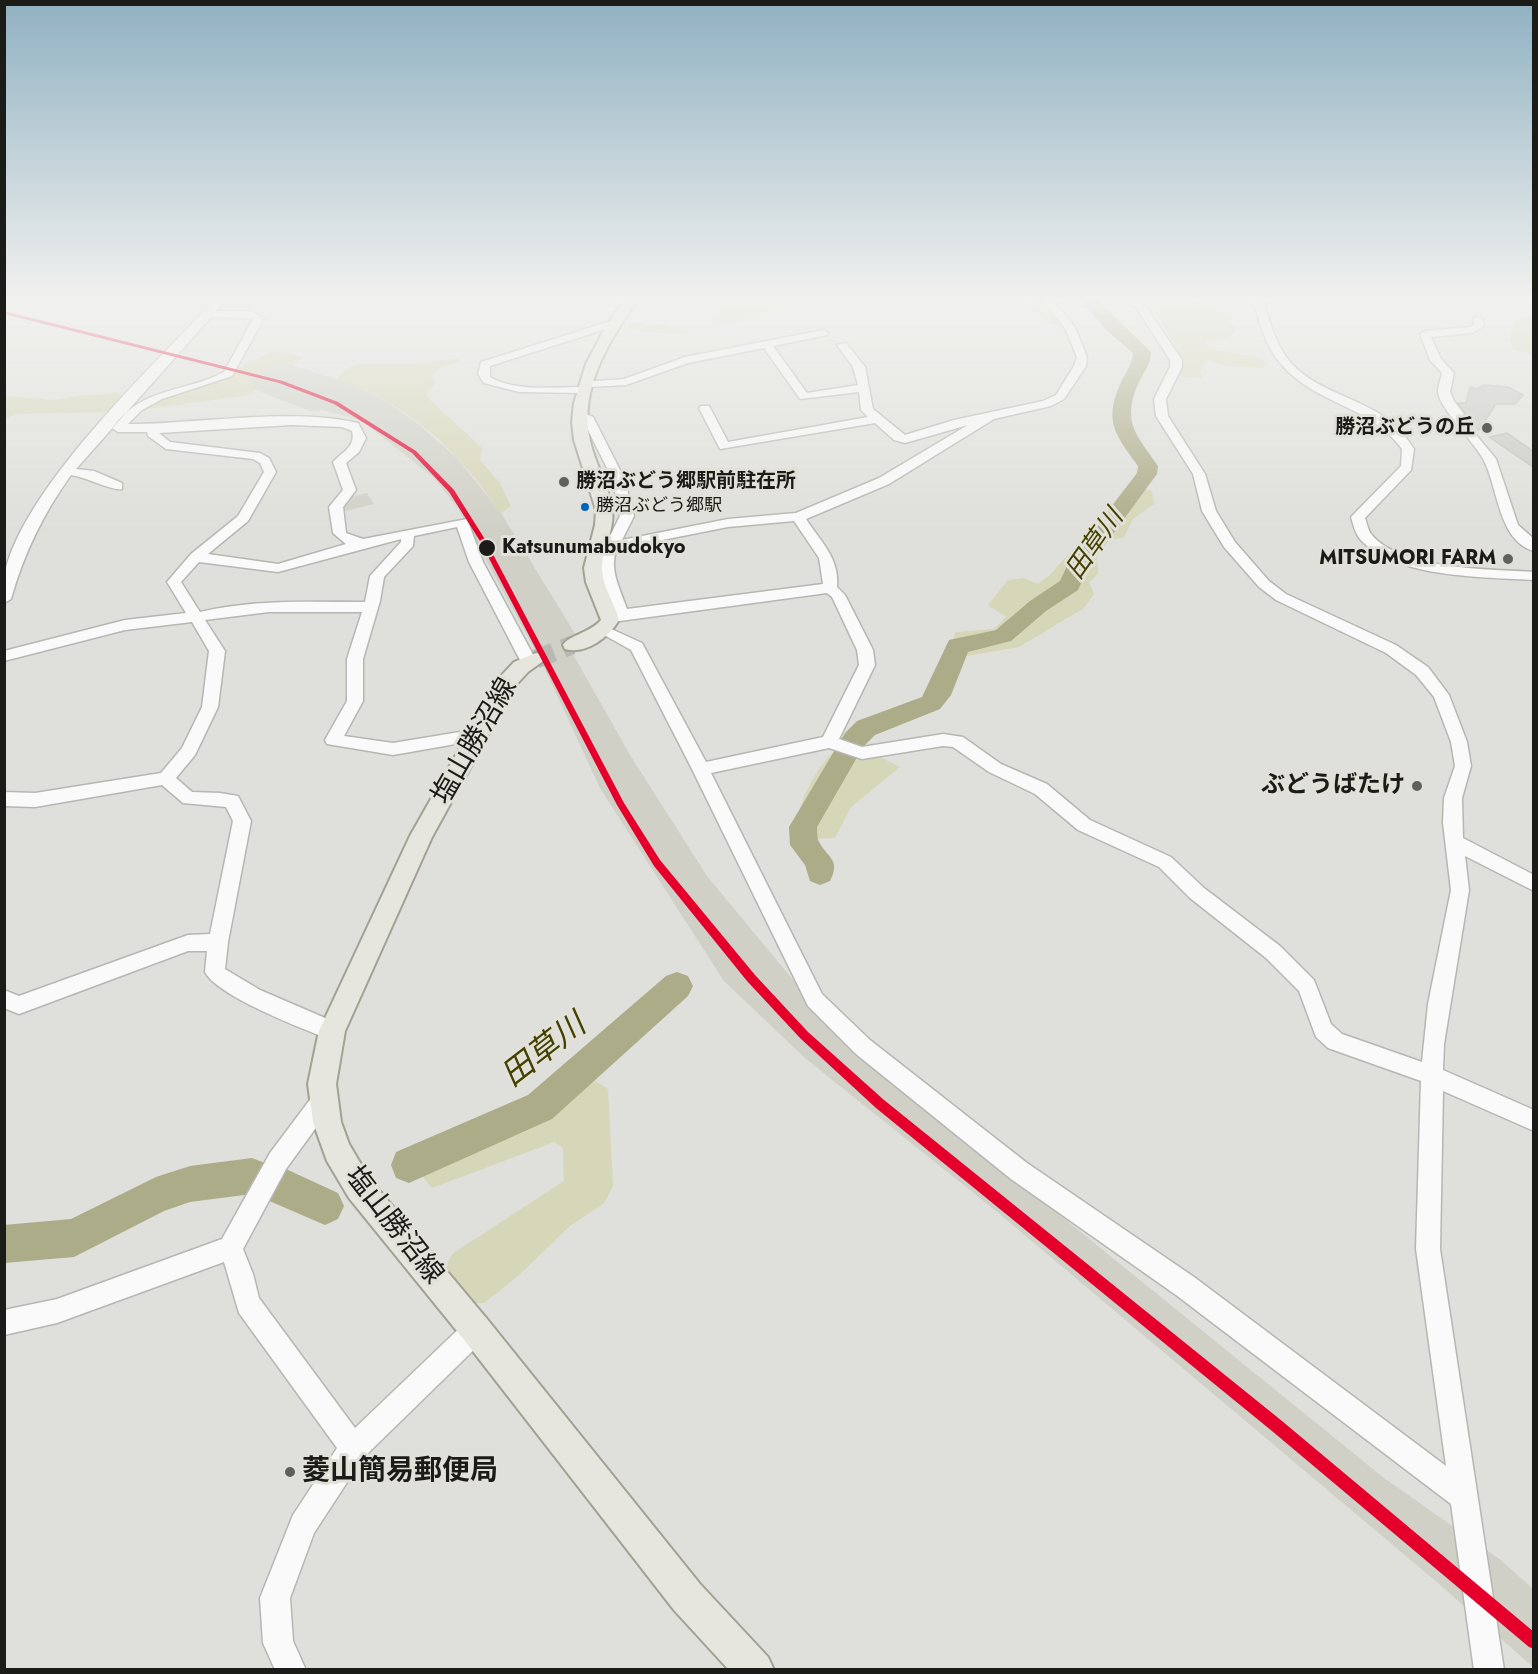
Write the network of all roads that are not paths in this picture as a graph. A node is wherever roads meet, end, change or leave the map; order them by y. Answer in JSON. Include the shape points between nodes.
{"nodes":[{"id":1,"x":150,"y":376,"type":"edge"},
{"id":2,"x":222,"y":376,"type":"edge"},
{"id":3,"x":484,"y":376,"type":"edge"},
{"id":4,"x":590,"y":376,"type":"edge"},
{"id":5,"x":642,"y":376,"type":"edge"},
{"id":6,"x":789,"y":376,"type":"edge"},
{"id":7,"x":861,"y":376,"type":"edge"},
{"id":8,"x":1073,"y":376,"type":"edge"},
{"id":9,"x":1171,"y":376,"type":"edge"},
{"id":10,"x":1301,"y":376,"type":"edge"},
{"id":11,"x":1447,"y":376,"type":"edge"},
{"id":12,"x":586,"y":387,"type":"junction"},
{"id":13,"x":864,"y":388,"type":"junction"},
{"id":14,"x":705,"y":408,"type":"dead end"},
{"id":15,"x":581,"y":416,"type":"junction"},
{"id":16,"x":989,"y":417,"type":"junction"},
{"id":17,"x":877,"y":419,"type":"junction"},
{"id":18,"x":158,"y":428,"type":"junction"},
{"id":19,"x":65,"y":471,"type":"junction"},
{"id":20,"x":117,"y":486,"type":"dead end"},
{"id":21,"x":798,"y":517,"type":"junction"},
{"id":22,"x":407,"y":534,"type":"junction"},
{"id":23,"x":363,"y":543,"type":"junction"},
{"id":24,"x":613,"y":546,"type":"junction"},
{"id":25,"x":1533,"y":548,"type":"edge"},
{"id":26,"x":196,"y":557,"type":"junction"},
{"id":27,"x":1533,"y":576,"type":"edge"},
{"id":28,"x":830,"y":588,"type":"junction"},
{"id":29,"x":4,"y":599,"type":"edge"},
{"id":30,"x":371,"y":607,"type":"junction"},
{"id":31,"x":197,"y":617,"type":"junction"},
{"id":32,"x":612,"y":622,"type":"junction"},
{"id":33,"x":572,"y":645,"type":"tunnel mouth"},
{"id":34,"x":4,"y":656,"type":"edge"},
{"id":35,"x":533,"y":661,"type":"joint"},
{"id":36,"x":478,"y":735,"type":"junction"},
{"id":37,"x":830,"y":742,"type":"junction"},
{"id":38,"x":701,"y":769,"type":"junction"},
{"id":39,"x":166,"y":778,"type":"junction"},
{"id":40,"x":4,"y":799,"type":"edge"},
{"id":41,"x":1454,"y":842,"type":"junction"},
{"id":42,"x":1533,"y":884,"type":"edge"},
{"id":43,"x":218,"y":942,"type":"junction"},
{"id":44,"x":4,"y":999,"type":"edge"},
{"id":45,"x":332,"y":1031,"type":"junction"},
{"id":46,"x":1431,"y":1074,"type":"junction"},
{"id":47,"x":323,"y":1100,"type":"junction"},
{"id":48,"x":1533,"y":1121,"type":"edge"},
{"id":49,"x":230,"y":1248,"type":"junction"},
{"id":50,"x":4,"y":1323,"type":"edge"},
{"id":51,"x":476,"y":1330,"type":"junction"},
{"id":52,"x":353,"y":1448,"type":"junction"},
{"id":53,"x":1464,"y":1504,"type":"junction"},
{"id":54,"x":1487,"y":1658,"type":"edge"},
{"id":55,"x":291,"y":1670,"type":"edge"},
{"id":56,"x":755,"y":1670,"type":"edge"}],
"edges":[{"from":1,"to":19,"type":"street"},
{"from":2,"to":18,"type":"street","via":[[155,396],[133,410],[118,428]]},
{"from":3,"to":12,"type":"street","via":[[488,382],[503,386]]},
{"from":4,"to":12,"type":"main road"},
{"from":5,"to":12,"type":"street"},
{"from":6,"to":13,"type":"street","via":[[804,397]]},
{"from":7,"to":13,"type":"street"},
{"from":8,"to":16,"type":"street","via":[[1055,401]]},
{"from":9,"to":41,"type":"street","via":[[1160,399],[1162,416],[1199,474],[1209,511],[1230,544],[1264,584],[1281,597],[1390,649],[1422,671],[1442,695],[1463,766],[1453,798]]},
{"from":10,"to":27,"type":"street","via":[[1370,411],[1394,430],[1408,449],[1407,467],[1358,517],[1358,528],[1364,536],[1385,553],[1415,564]]},
{"from":11,"to":25,"type":"street","via":[[1444,392],[1448,402],[1490,459],[1512,527]]},
{"from":12,"to":15,"type":"main road"},
{"from":13,"to":17,"type":"street","via":[[867,410]]},
{"from":14,"to":17,"type":"street","via":[[724,446]]},
{"from":15,"to":24,"type":"street","via":[[589,420],[618,478],[627,516]]},
{"from":15,"to":32,"type":"main road","via":[[583,446],[605,513],[593,570]]},
{"from":16,"to":17,"type":"street","via":[[905,439]]},
{"from":16,"to":21,"type":"street","via":[[884,481]]},
{"from":18,"to":23,"type":"street","via":[[352,425],[360,438],[355,449],[339,462],[350,490],[336,507],[338,529],[348,542]]},
{"from":18,"to":26,"type":"street","via":[[152,433],[166,445],[256,456],[265,461],[270,472],[243,518]]},
{"from":19,"to":20,"type":"street","via":[[82,471]]},
{"from":19,"to":29,"type":"street","via":[[46,497],[19,549]]},
{"from":21,"to":24,"type":"street","via":[[716,523]]},
{"from":21,"to":28,"type":"street","via":[[823,550],[830,566]]},
{"from":22,"to":23,"type":"street"},
{"from":22,"to":30,"type":"street","via":[[408,543],[376,576]]},
{"from":22,"to":35,"type":"street","via":[[462,522],[476,562]]},
{"from":23,"to":26,"type":"street","via":[[278,568]]},
{"from":24,"to":32,"type":"street","via":[[607,556]]},
{"from":26,"to":31,"type":"street","via":[[174,582]]},
{"from":28,"to":32,"type":"street"},
{"from":28,"to":37,"type":"street","via":[[838,595],[865,650],[867,665]]},
{"from":30,"to":31,"type":"street","via":[[270,607]]},
{"from":30,"to":36,"type":"street","via":[[355,659],[355,701],[333,740],[393,749]]},
{"from":31,"to":34,"type":"street","via":[[125,625]]},
{"from":31,"to":39,"type":"street","via":[[217,651],[210,707],[189,751]]},
{"from":32,"to":33,"type":"main road"},
{"from":32,"to":38,"type":"street","via":[[637,647]]},
{"from":35,"to":36,"type":"main road","name":"塩山勝沼線","via":[[512,675]]},
{"from":36,"to":45,"type":"main road","name":"塩山勝沼線","via":[[421,836]]},
{"from":37,"to":38,"type":"street"},
{"from":37,"to":46,"type":"street","via":[[862,753],[943,740],[967,746],[995,768],[1041,789],[1084,825],[1165,862],[1197,893],[1273,952],[1307,986],[1323,1030],[1335,1041]]},
{"from":38,"to":53,"type":"street","via":[[815,1000],[862,1047],[1019,1171],[1185,1286]]},
{"from":39,"to":40,"type":"street","via":[[46,799]]},
{"from":39,"to":43,"type":"street","via":[[179,796],[232,801],[242,821]]},
{"from":41,"to":42,"type":"street"},
{"from":41,"to":46,"type":"street","via":[[1460,890],[1438,1004]]},
{"from":43,"to":44,"type":"street","via":[[188,943],[19,1005]]},
{"from":43,"to":45,"type":"street","via":[[215,972],[225,984]]},
{"from":45,"to":47,"type":"main road","name":"塩山勝沼線","via":[[322,1084]]},
{"from":46,"to":48,"type":"street"},
{"from":46,"to":53,"type":"street","via":[[1428,1249]]},
{"from":47,"to":49,"type":"street","via":[[278,1161]]},
{"from":47,"to":51,"type":"main road","name":"塩山勝沼線","via":[[337,1151],[359,1188]]},
{"from":49,"to":50,"type":"street","via":[[57,1311]]},
{"from":49,"to":52,"type":"street","via":[[248,1304]]},
{"from":51,"to":52,"type":"street"},
{"from":51,"to":56,"type":"main road","name":"塩山勝沼線","via":[[687,1597]]},
{"from":52,"to":55,"type":"street","via":[[303,1525],[275,1598],[278,1642]]},
{"from":53,"to":54,"type":"street"}]}
